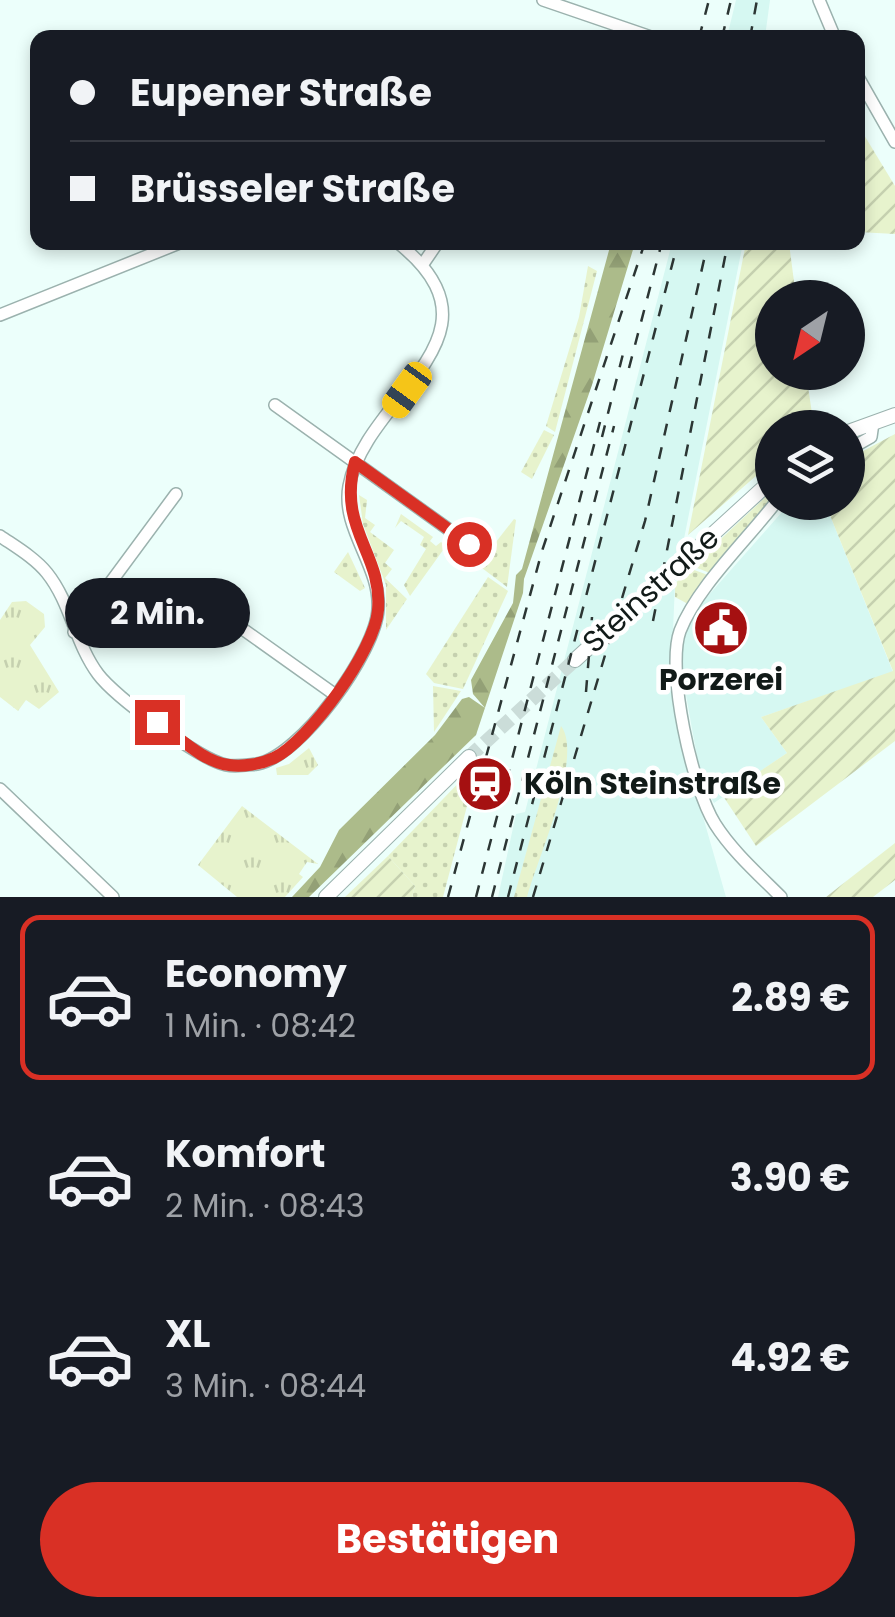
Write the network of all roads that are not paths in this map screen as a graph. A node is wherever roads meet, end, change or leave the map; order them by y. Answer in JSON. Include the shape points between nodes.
{"nodes":[{"id":1,"x":543,"y":0,"type":"edge"},
{"id":2,"x":819,"y":0,"type":"edge"},
{"id":3,"x":631,"y":30,"type":"edge"},
{"id":4,"x":832,"y":30,"type":"edge"},
{"id":5,"x":865,"y":89,"type":"edge"},
{"id":6,"x":895,"y":142,"type":"edge"},
{"id":7,"x":162,"y":250,"type":"edge"},
{"id":8,"x":406,"y":250,"type":"edge"},
{"id":9,"x":433,"y":250,"type":"edge"},
{"id":10,"x":423,"y":264,"type":"junction"},
{"id":11,"x":0,"y":315,"type":"edge"},
{"id":12,"x":276,"y":405,"type":"dead end"},
{"id":13,"x":895,"y":415,"type":"edge"},
{"id":14,"x":872,"y":423,"type":"junction"},
{"id":15,"x":865,"y":426,"type":"edge"},
{"id":16,"x":865,"y":440,"type":"edge"},
{"id":17,"x":355,"y":462,"type":"junction"},
{"id":18,"x":176,"y":494,"type":"dead end"},
{"id":19,"x":755,"y":496,"type":"edge"},
{"id":20,"x":762,"y":520,"type":"edge"},
{"id":21,"x":0,"y":536,"type":"edge"},
{"id":22,"x":469,"y":544,"type":"dead end"},
{"id":23,"x":237,"y":626,"type":"dead end"},
{"id":24,"x":74,"y":632,"type":"junction"},
{"id":25,"x":575,"y":660,"type":"tunnel mouth"},
{"id":26,"x":334,"y":694,"type":"junction"},
{"id":27,"x":469,"y":757,"type":"tunnel mouth"},
{"id":28,"x":0,"y":789,"type":"edge"},
{"id":29,"x":113,"y":897,"type":"edge"},
{"id":30,"x":326,"y":897,"type":"edge"},
{"id":31,"x":782,"y":897,"type":"edge"}],
"edges":[{"from":1,"to":3,"type":"street"},
{"from":2,"to":4,"type":"street"},
{"from":5,"to":6,"type":"street"},
{"from":7,"to":11,"type":"street"},
{"from":8,"to":10,"type":"street"},
{"from":9,"to":10,"type":"street"},
{"from":10,"to":17,"type":"street","via":[[436,282],[443,318],[438,338]]},
{"from":12,"to":17,"type":"street"},
{"from":13,"to":14,"type":"main road"},
{"from":14,"to":15,"type":"main road"},
{"from":14,"to":16,"type":"street"},
{"from":17,"to":22,"type":"street"},
{"from":17,"to":26,"type":"street","via":[[349,510],[378,609],[366,645]]},
{"from":18,"to":24,"type":"street"},
{"from":19,"to":25,"type":"main road","name":"Steinstraße"},
{"from":20,"to":31,"type":"street","via":[[700,597],[675,655],[694,769],[713,821]]},
{"from":21,"to":24,"type":"street","via":[[50,577]]},
{"from":23,"to":26,"type":"street"},
{"from":24,"to":26,"type":"street","via":[[103,681],[224,765],[260,763],[284,752]]},
{"from":27,"to":30,"type":"main road"},
{"from":28,"to":29,"type":"street"}]}
